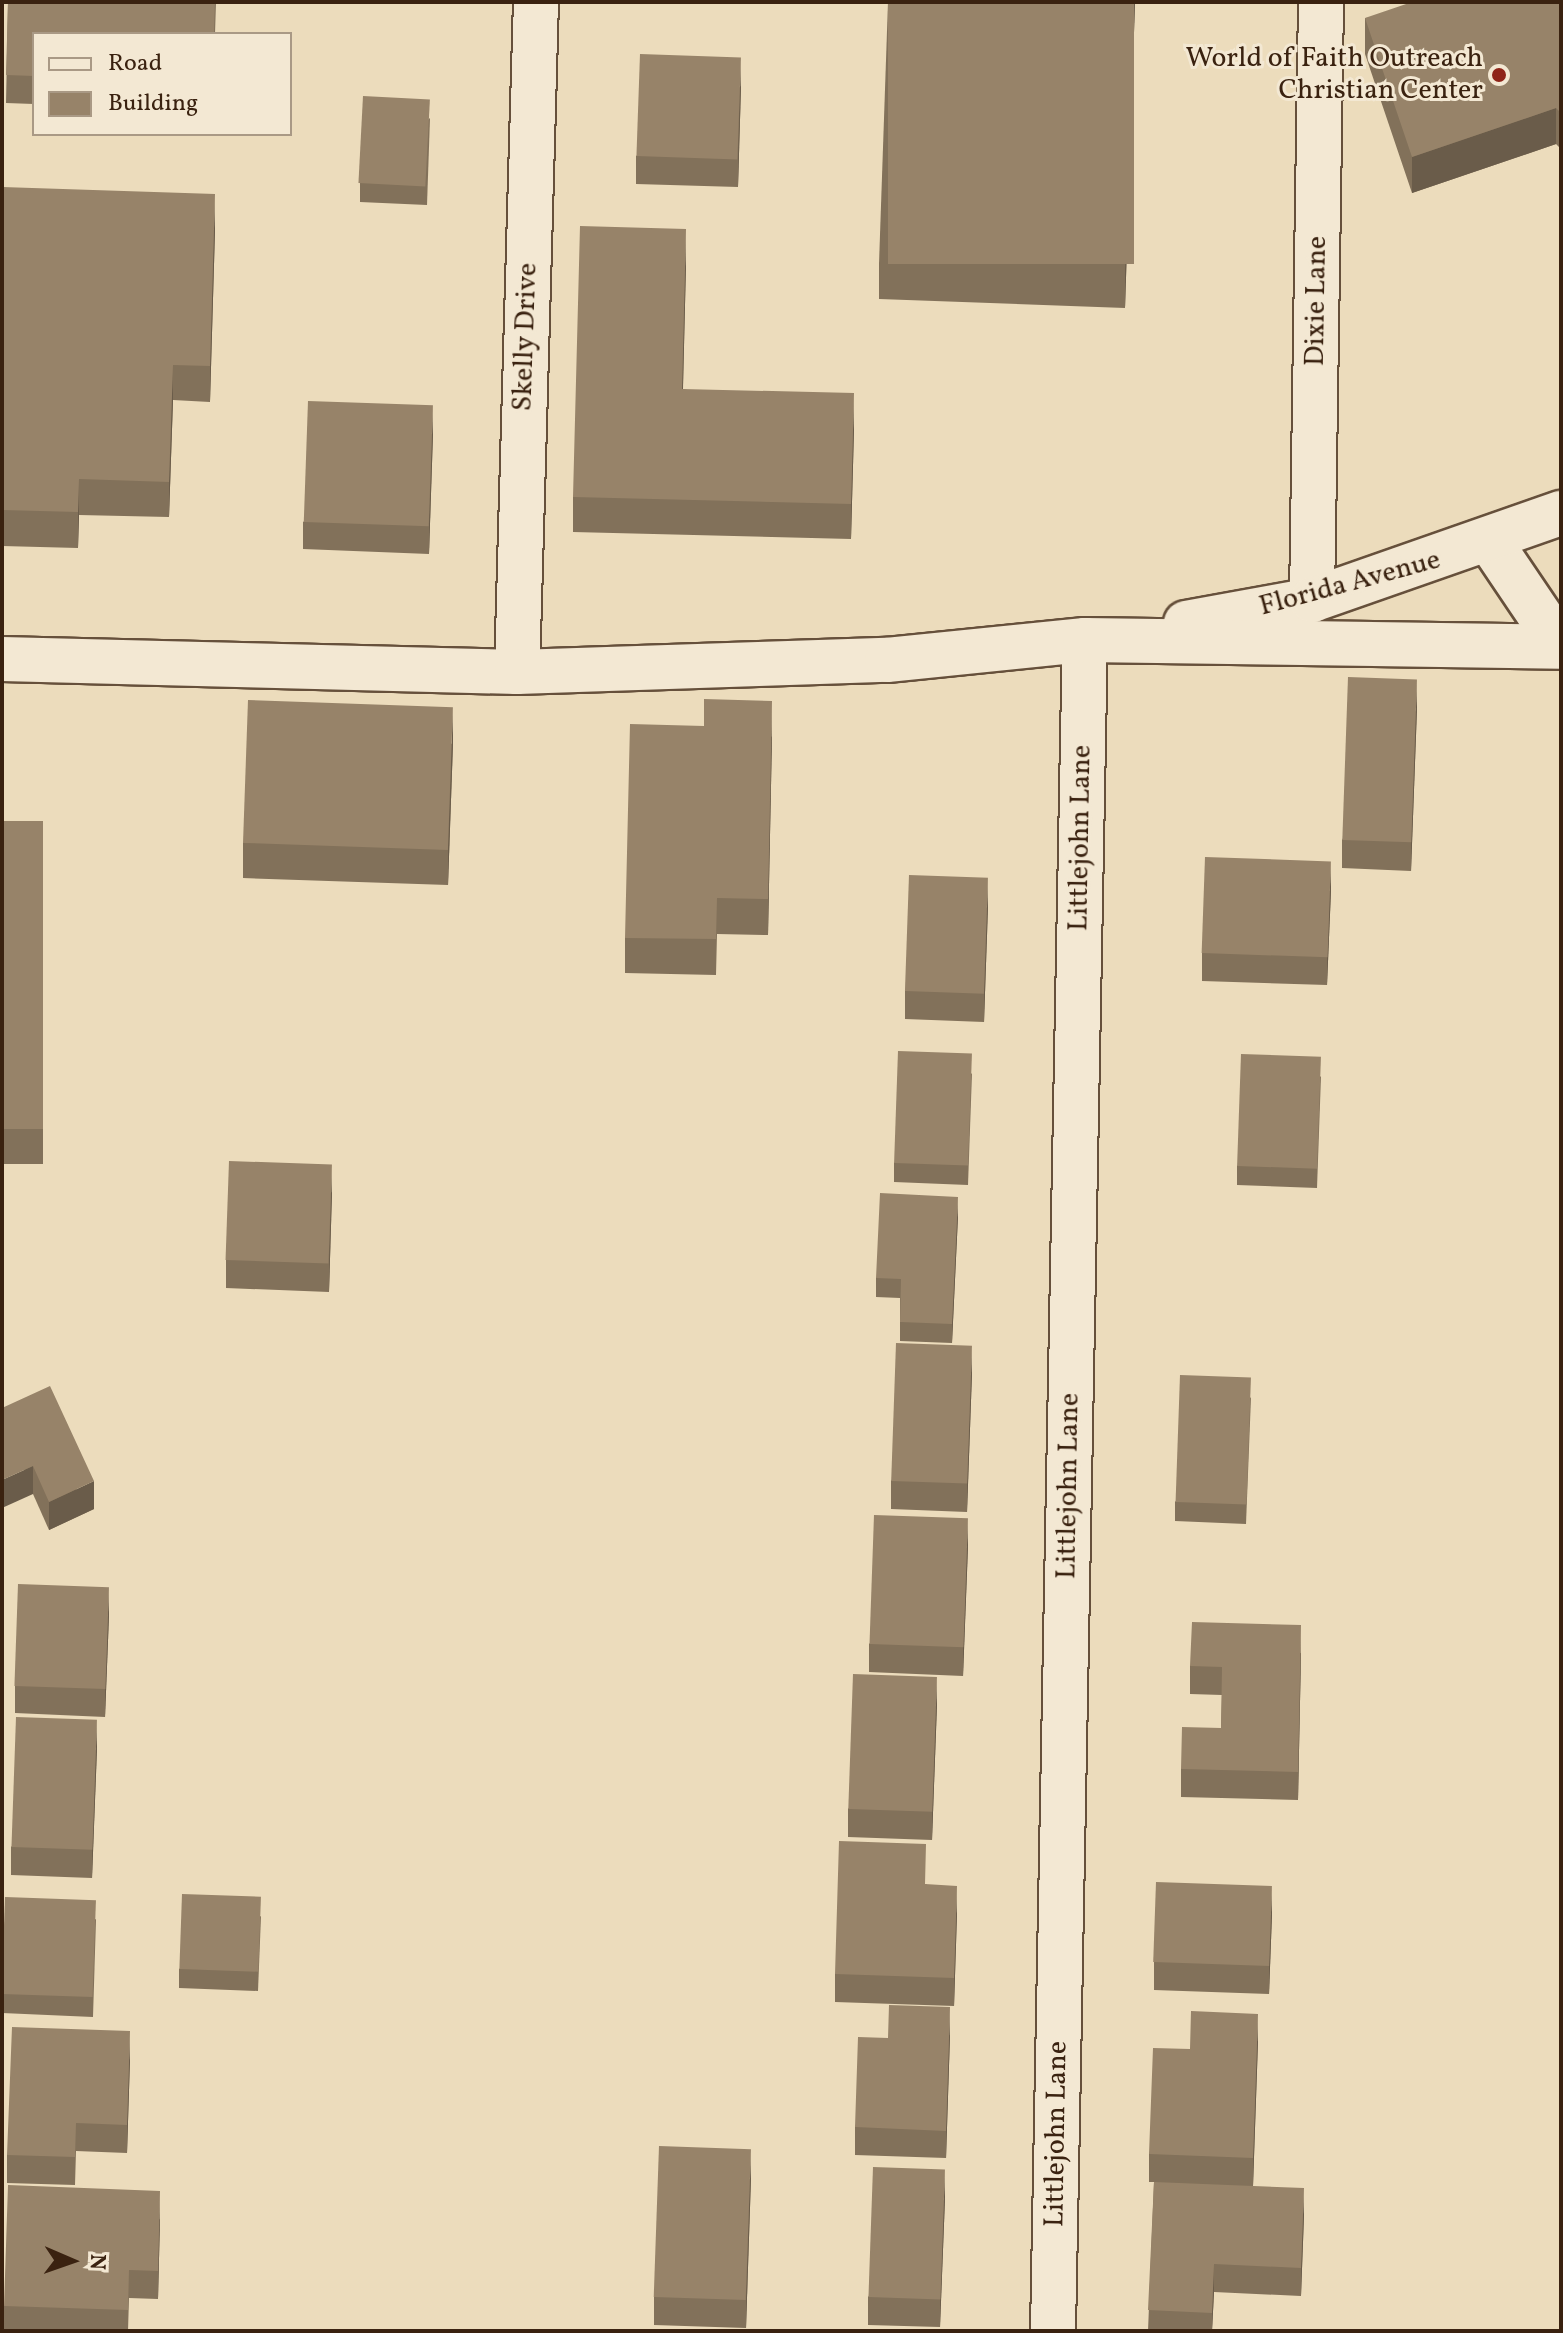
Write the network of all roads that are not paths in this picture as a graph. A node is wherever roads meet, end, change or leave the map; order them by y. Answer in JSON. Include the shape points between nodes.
{"nodes":[{"id":1,"x":536,"y":2,"type":"edge"},
{"id":2,"x":1321,"y":2,"type":"edge"},
{"id":3,"x":1561,"y":513,"type":"edge"},
{"id":4,"x":1491,"y":543,"type":"junction"},
{"id":5,"x":1312,"y":600,"type":"junction"},
{"id":6,"x":1561,"y":629,"type":"edge"},
{"id":7,"x":1085,"y":640,"type":"junction"},
{"id":8,"x":1561,"y":647,"type":"edge"},
{"id":9,"x":2,"y":659,"type":"edge"},
{"id":10,"x":517,"y":672,"type":"junction"},
{"id":11,"x":1053,"y":2331,"type":"edge"}],
"edges":[{"from":1,"to":10,"type":"street","name":"Skelly Drive"},
{"from":2,"to":5,"type":"street","name":"Dixie Lane"},
{"from":3,"to":4,"type":"street","name":"Florida Avenue"},
{"from":4,"to":5,"type":"street","name":"Florida Avenue"},
{"from":4,"to":6,"type":"street","via":[[1545,623]]},
{"from":5,"to":7,"type":"street","name":"Florida Avenue"},
{"from":7,"to":8,"type":"street"},
{"from":7,"to":10,"type":"street","via":[[887,660]]},
{"from":7,"to":11,"type":"street","name":"Littlejohn Lane"},
{"from":9,"to":10,"type":"street"}]}
